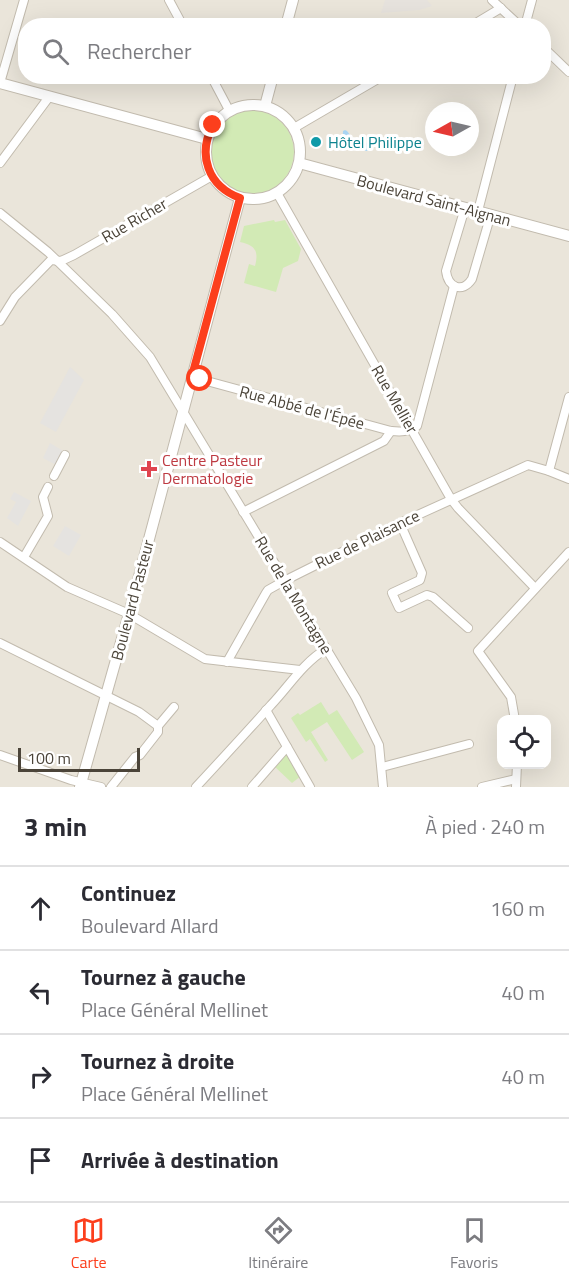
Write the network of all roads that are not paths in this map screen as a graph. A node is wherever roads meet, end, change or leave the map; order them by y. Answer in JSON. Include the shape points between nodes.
{"nodes":[{"id":1,"x":24,"y":0,"type":"edge"},
{"id":2,"x":169,"y":0,"type":"edge"},
{"id":3,"x":293,"y":0,"type":"edge"},
{"id":4,"x":492,"y":0,"type":"edge"},
{"id":5,"x":532,"y":0,"type":"edge"},
{"id":6,"x":501,"y":8,"type":"junction"},
{"id":7,"x":19,"y":18,"type":"edge"},
{"id":8,"x":179,"y":18,"type":"edge"},
{"id":9,"x":288,"y":18,"type":"edge"},
{"id":10,"x":484,"y":18,"type":"edge"},
{"id":11,"x":512,"y":18,"type":"edge"},
{"id":12,"x":527,"y":18,"type":"edge"},
{"id":13,"x":18,"y":21,"type":"edge"},
{"id":14,"x":551,"y":55,"type":"edge"},
{"id":15,"x":569,"y":72,"type":"edge"},
{"id":16,"x":0,"y":83,"type":"edge"},
{"id":17,"x":215,"y":84,"type":"edge"},
{"id":18,"x":271,"y":84,"type":"edge"},
{"id":19,"x":369,"y":84,"type":"edge"},
{"id":20,"x":511,"y":84,"type":"edge"},
{"id":21,"x":49,"y":97,"type":"junction"},
{"id":22,"x":265,"y":106,"type":"junction"},
{"id":23,"x":229,"y":110,"type":"junction"},
{"id":24,"x":294,"y":128,"type":"junction"},
{"id":25,"x":207,"y":139,"type":"junction"},
{"id":26,"x":0,"y":163,"type":"edge"},
{"id":27,"x":299,"y":163,"type":"junction"},
{"id":28,"x":212,"y":176,"type":"junction"},
{"id":29,"x":277,"y":193,"type":"junction"},
{"id":30,"x":240,"y":198,"type":"junction"},
{"id":31,"x":465,"y":208,"type":"junction"},
{"id":32,"x":478,"y":211,"type":"junction"},
{"id":33,"x":0,"y":213,"type":"edge"},
{"id":34,"x":490,"y":214,"type":"junction"},
{"id":35,"x":569,"y":236,"type":"edge"},
{"id":36,"x":56,"y":261,"type":"junction"},
{"id":37,"x":454,"y":286,"type":"junction"},
{"id":38,"x":0,"y":321,"type":"edge"},
{"id":39,"x":192,"y":376,"type":"junction"},
{"id":40,"x":569,"y":397,"type":"edge"},
{"id":41,"x":182,"y":412,"type":"junction"},
{"id":42,"x":412,"y":430,"type":"junction"},
{"id":43,"x":391,"y":431,"type":"junction"},
{"id":44,"x":65,"y":456,"type":"dead end"},
{"id":45,"x":549,"y":471,"type":"junction"},
{"id":46,"x":54,"y":476,"type":"dead end"},
{"id":47,"x":569,"y":479,"type":"edge"},
{"id":48,"x":48,"y":487,"type":"dead end"},
{"id":49,"x":451,"y":499,"type":"junction"},
{"id":50,"x":243,"y":512,"type":"junction"},
{"id":51,"x":400,"y":523,"type":"junction"},
{"id":52,"x":0,"y":542,"type":"edge"},
{"id":53,"x":569,"y":552,"type":"edge"},
{"id":54,"x":24,"y":557,"type":"junction"},
{"id":55,"x":284,"y":580,"type":"junction"},
{"id":56,"x":535,"y":588,"type":"junction"},
{"id":57,"x":129,"y":614,"type":"junction"},
{"id":58,"x":468,"y":628,"type":"dead end"},
{"id":59,"x":0,"y":643,"type":"edge"},
{"id":60,"x":326,"y":650,"type":"junction"},
{"id":61,"x":227,"y":662,"type":"junction"},
{"id":62,"x":300,"y":670,"type":"junction"},
{"id":63,"x":106,"y":696,"type":"junction"},
{"id":64,"x":174,"y":707,"type":"dead end"},
{"id":65,"x":266,"y":710,"type":"junction"},
{"id":66,"x":514,"y":715,"type":"edge"},
{"id":67,"x":158,"y":726,"type":"junction"},
{"id":68,"x":470,"y":744,"type":"dead end"},
{"id":69,"x":287,"y":747,"type":"junction"},
{"id":70,"x":0,"y":755,"type":"edge"},
{"id":71,"x":382,"y":767,"type":"junction"},
{"id":72,"x":516,"y":783,"type":"edge"},
{"id":73,"x":81,"y":785,"type":"edge"},
{"id":74,"x":381,"y":786,"type":"edge"},
{"id":75,"x":100,"y":787,"type":"edge"},
{"id":76,"x":111,"y":787,"type":"edge"},
{"id":77,"x":196,"y":787,"type":"edge"},
{"id":78,"x":252,"y":787,"type":"edge"},
{"id":79,"x":310,"y":787,"type":"edge"},
{"id":80,"x":482,"y":787,"type":"edge"}],
"edges":[{"from":1,"to":7,"type":"street"},
{"from":2,"to":8,"type":"street"},
{"from":3,"to":9,"type":"street"},
{"from":4,"to":6,"type":"street"},
{"from":5,"to":12,"type":"street"},
{"from":6,"to":10,"type":"street"},
{"from":6,"to":11,"type":"street"},
{"from":13,"to":16,"type":"street"},
{"from":14,"to":15,"type":"street"},
{"from":16,"to":21,"type":"street"},
{"from":17,"to":23,"type":"street"},
{"from":18,"to":22,"type":"street"},
{"from":19,"to":24,"type":"street"},
{"from":20,"to":32,"type":"street"},
{"from":21,"to":25,"type":"street"},
{"from":21,"to":26,"type":"street"},
{"from":22,"to":23,"type":"street","via":[[249,104]]},
{"from":22,"to":24,"type":"street","via":[[280,113]]},
{"from":23,"to":25,"type":"street","via":[[213,125]]},
{"from":24,"to":27,"type":"street","via":[[300,146]]},
{"from":25,"to":28,"type":"street","via":[[206,155]]},
{"from":27,"to":29,"type":"street","via":[[292,178]]},
{"from":27,"to":31,"type":"street","name":"Boulevard Saint-Aignan"},
{"from":28,"to":30,"type":"street","via":[[226,191]]},
{"from":28,"to":36,"type":"street","name":"Rue Richer","via":[[74,255]]},
{"from":29,"to":30,"type":"street","via":[[257,199]]},
{"from":29,"to":42,"type":"street","name":"Rue Mellier"},
{"from":30,"to":39,"type":"street","name":"Boulevard Pasteur"},
{"from":31,"to":32,"type":"street","name":"Boulevard Saint-Aignan"},
{"from":31,"to":37,"type":"street","via":[[446,271]]},
{"from":32,"to":34,"type":"street","name":"Boulevard Saint-Aignan"},
{"from":33,"to":36,"type":"street","name":"Rue de la Montagne"},
{"from":34,"to":35,"type":"street","name":"Boulevard Saint-Aignan"},
{"from":34,"to":37,"type":"street","via":[[472,279],[468,285]]},
{"from":36,"to":38,"type":"street","name":"Rue Richer","via":[[51,261],[15,297]]},
{"from":36,"to":41,"type":"street","name":"Rue de la Montagne","via":[[150,357]]},
{"from":37,"to":42,"type":"street","via":[[417,426]]},
{"from":39,"to":41,"type":"street","name":"Boulevard Pasteur"},
{"from":39,"to":43,"type":"street","name":"Rue Abbé de l'Épée"},
{"from":40,"to":45,"type":"street"},
{"from":41,"to":50,"type":"street","name":"Rue de la Montagne"},
{"from":41,"to":57,"type":"street","name":"Boulevard Pasteur"},
{"from":42,"to":43,"type":"street","name":"Rue Abbé de l'Épée"},
{"from":42,"to":49,"type":"street","name":"Rue Mellier"},
{"from":43,"to":50,"type":"street","via":[[384,441]]},
{"from":44,"to":46,"type":"street"},
{"from":45,"to":47,"type":"street","name":"Rue de Plaisance"},
{"from":45,"to":49,"type":"street","name":"Rue de Plaisance","via":[[528,465]]},
{"from":48,"to":54,"type":"street","via":[[43,497],[48,516]]},
{"from":49,"to":51,"type":"street","name":"Rue de Plaisance"},
{"from":49,"to":56,"type":"street","name":"Rue Mellier"},
{"from":50,"to":55,"type":"street","name":"Rue de la Montagne"},
{"from":51,"to":55,"type":"street","name":"Rue de Plaisance"},
{"from":51,"to":58,"type":"street","via":[[422,573],[420,580],[393,593],[399,608],[427,595]]},
{"from":52,"to":54,"type":"street"},
{"from":53,"to":56,"type":"street"},
{"from":54,"to":57,"type":"street","via":[[67,587]]},
{"from":55,"to":60,"type":"street","name":"Rue de la Montagne"},
{"from":55,"to":61,"type":"street","name":"Rue de Plaisance","via":[[268,590]]},
{"from":56,"to":66,"type":"street","via":[[478,651],[512,697]]},
{"from":57,"to":61,"type":"street","via":[[205,659]]},
{"from":57,"to":63,"type":"street","name":"Boulevard Pasteur"},
{"from":59,"to":63,"type":"street"},
{"from":60,"to":62,"type":"street"},
{"from":60,"to":71,"type":"street","name":"Rue de la Montagne","via":[[379,744]]},
{"from":61,"to":62,"type":"street"},
{"from":62,"to":65,"type":"street"},
{"from":63,"to":67,"type":"street"},
{"from":63,"to":73,"type":"street","name":"Boulevard Pasteur"},
{"from":64,"to":67,"type":"street"},
{"from":65,"to":69,"type":"street"},
{"from":65,"to":77,"type":"street"},
{"from":67,"to":76,"type":"street","via":[[158,732]]},
{"from":68,"to":71,"type":"street"},
{"from":69,"to":78,"type":"street"},
{"from":69,"to":79,"type":"street"},
{"from":70,"to":73,"type":"street"},
{"from":71,"to":74,"type":"street","name":"Rue de la Montagne"},
{"from":72,"to":80,"type":"street"},
{"from":73,"to":75,"type":"street"}]}
